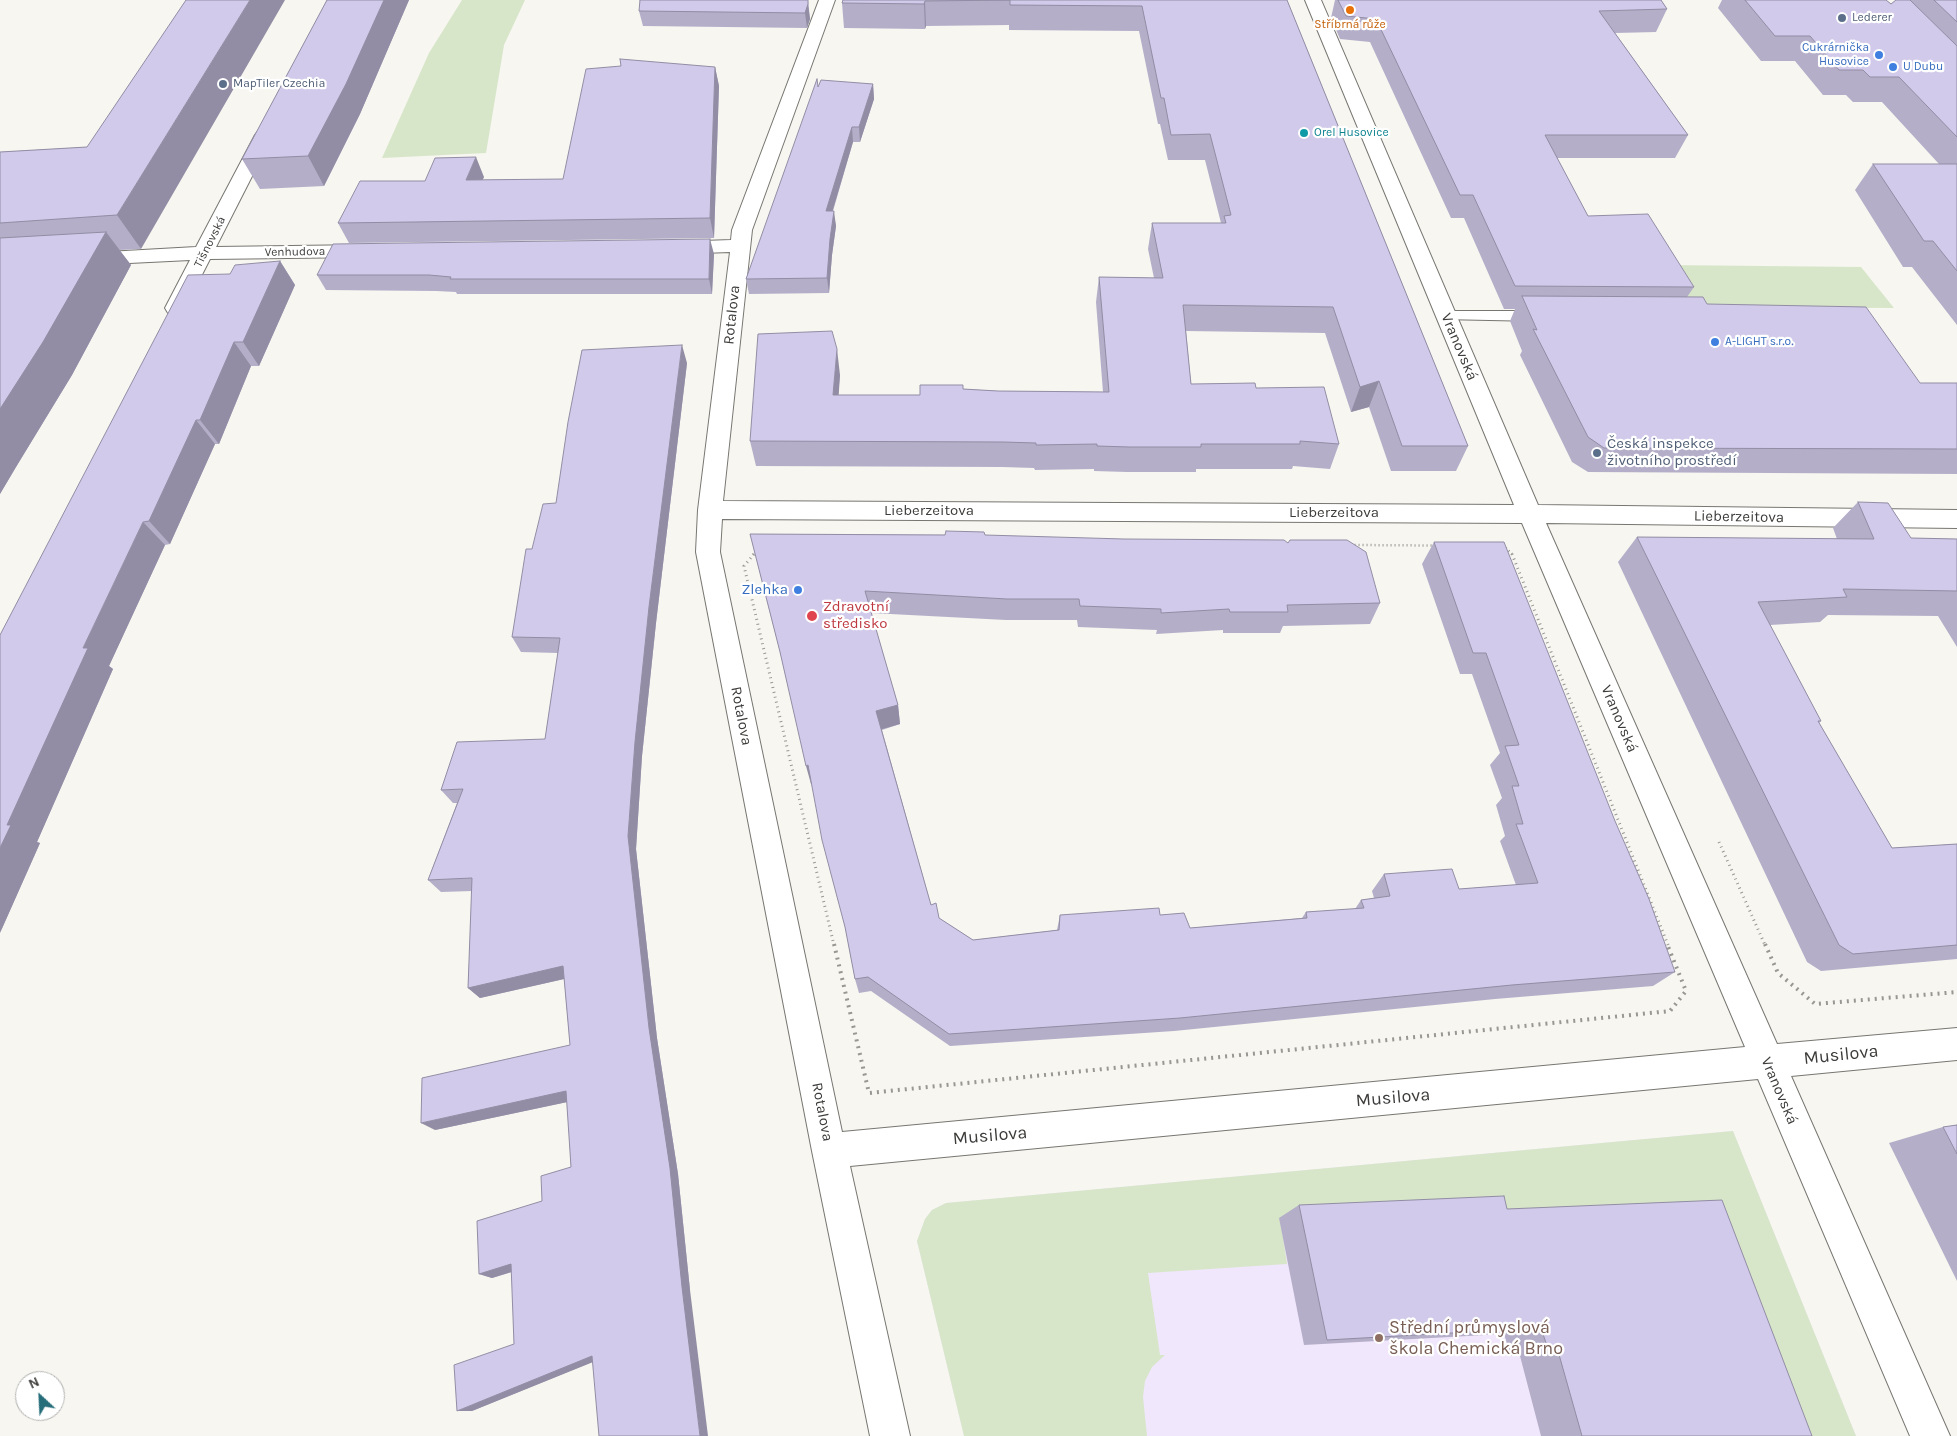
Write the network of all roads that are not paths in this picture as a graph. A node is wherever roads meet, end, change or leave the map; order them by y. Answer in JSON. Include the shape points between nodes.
{"nodes":[{"id":1,"x":827,"y":0,"type":"edge"},
{"id":2,"x":1313,"y":0,"type":"edge"},
{"id":3,"x":272,"y":121,"type":"edge"},
{"id":4,"x":740,"y":246,"type":"junction"},
{"id":5,"x":658,"y":248,"type":"edge"},
{"id":6,"x":382,"y":251,"type":"edge"},
{"id":7,"x":205,"y":252,"type":"junction"},
{"id":8,"x":68,"y":261,"type":"edge"},
{"id":9,"x":1446,"y":316,"type":"junction"},
{"id":10,"x":1550,"y":316,"type":"edge"},
{"id":11,"x":167,"y":324,"type":"edge"},
{"id":12,"x":710,"y":510,"type":"junction"},
{"id":13,"x":1530,"y":514,"type":"junction"},
{"id":14,"x":1957,"y":519,"type":"edge"},
{"id":15,"x":1957,"y":1044,"type":"edge"},
{"id":16,"x":1767,"y":1062,"type":"junction"},
{"id":17,"x":829,"y":1151,"type":"junction"},
{"id":18,"x":890,"y":1436,"type":"edge"},
{"id":19,"x":1930,"y":1436,"type":"edge"}],
"edges":[{"from":1,"to":4,"type":"street","name":"Rotalova","via":[[742,230]]},
{"from":2,"to":9,"type":"street","name":"Vranovská"},
{"from":3,"to":7,"type":"street","name":"Tišnovská"},
{"from":4,"to":5,"type":"street"},
{"from":4,"to":12,"type":"street","name":"Rotalova"},
{"from":6,"to":7,"type":"street","name":"Venhudova"},
{"from":7,"to":8,"type":"street","name":"Venhudova"},
{"from":7,"to":11,"type":"street","name":"Tišnovská"},
{"from":9,"to":10,"type":"lane"},
{"from":9,"to":13,"type":"street","name":"Vranovská"},
{"from":12,"to":13,"type":"street","name":"Lieberzeitova"},
{"from":12,"to":17,"type":"street","name":"Rotalova","via":[[708,552]]},
{"from":13,"to":14,"type":"street","name":"Lieberzeitova"},
{"from":13,"to":16,"type":"street","name":"Vranovská"},
{"from":15,"to":16,"type":"street","name":"Musilova"},
{"from":16,"to":17,"type":"street","name":"Musilova"},
{"from":16,"to":19,"type":"street","name":"Vranovská"},
{"from":17,"to":18,"type":"street","name":"Rotalova"}]}
